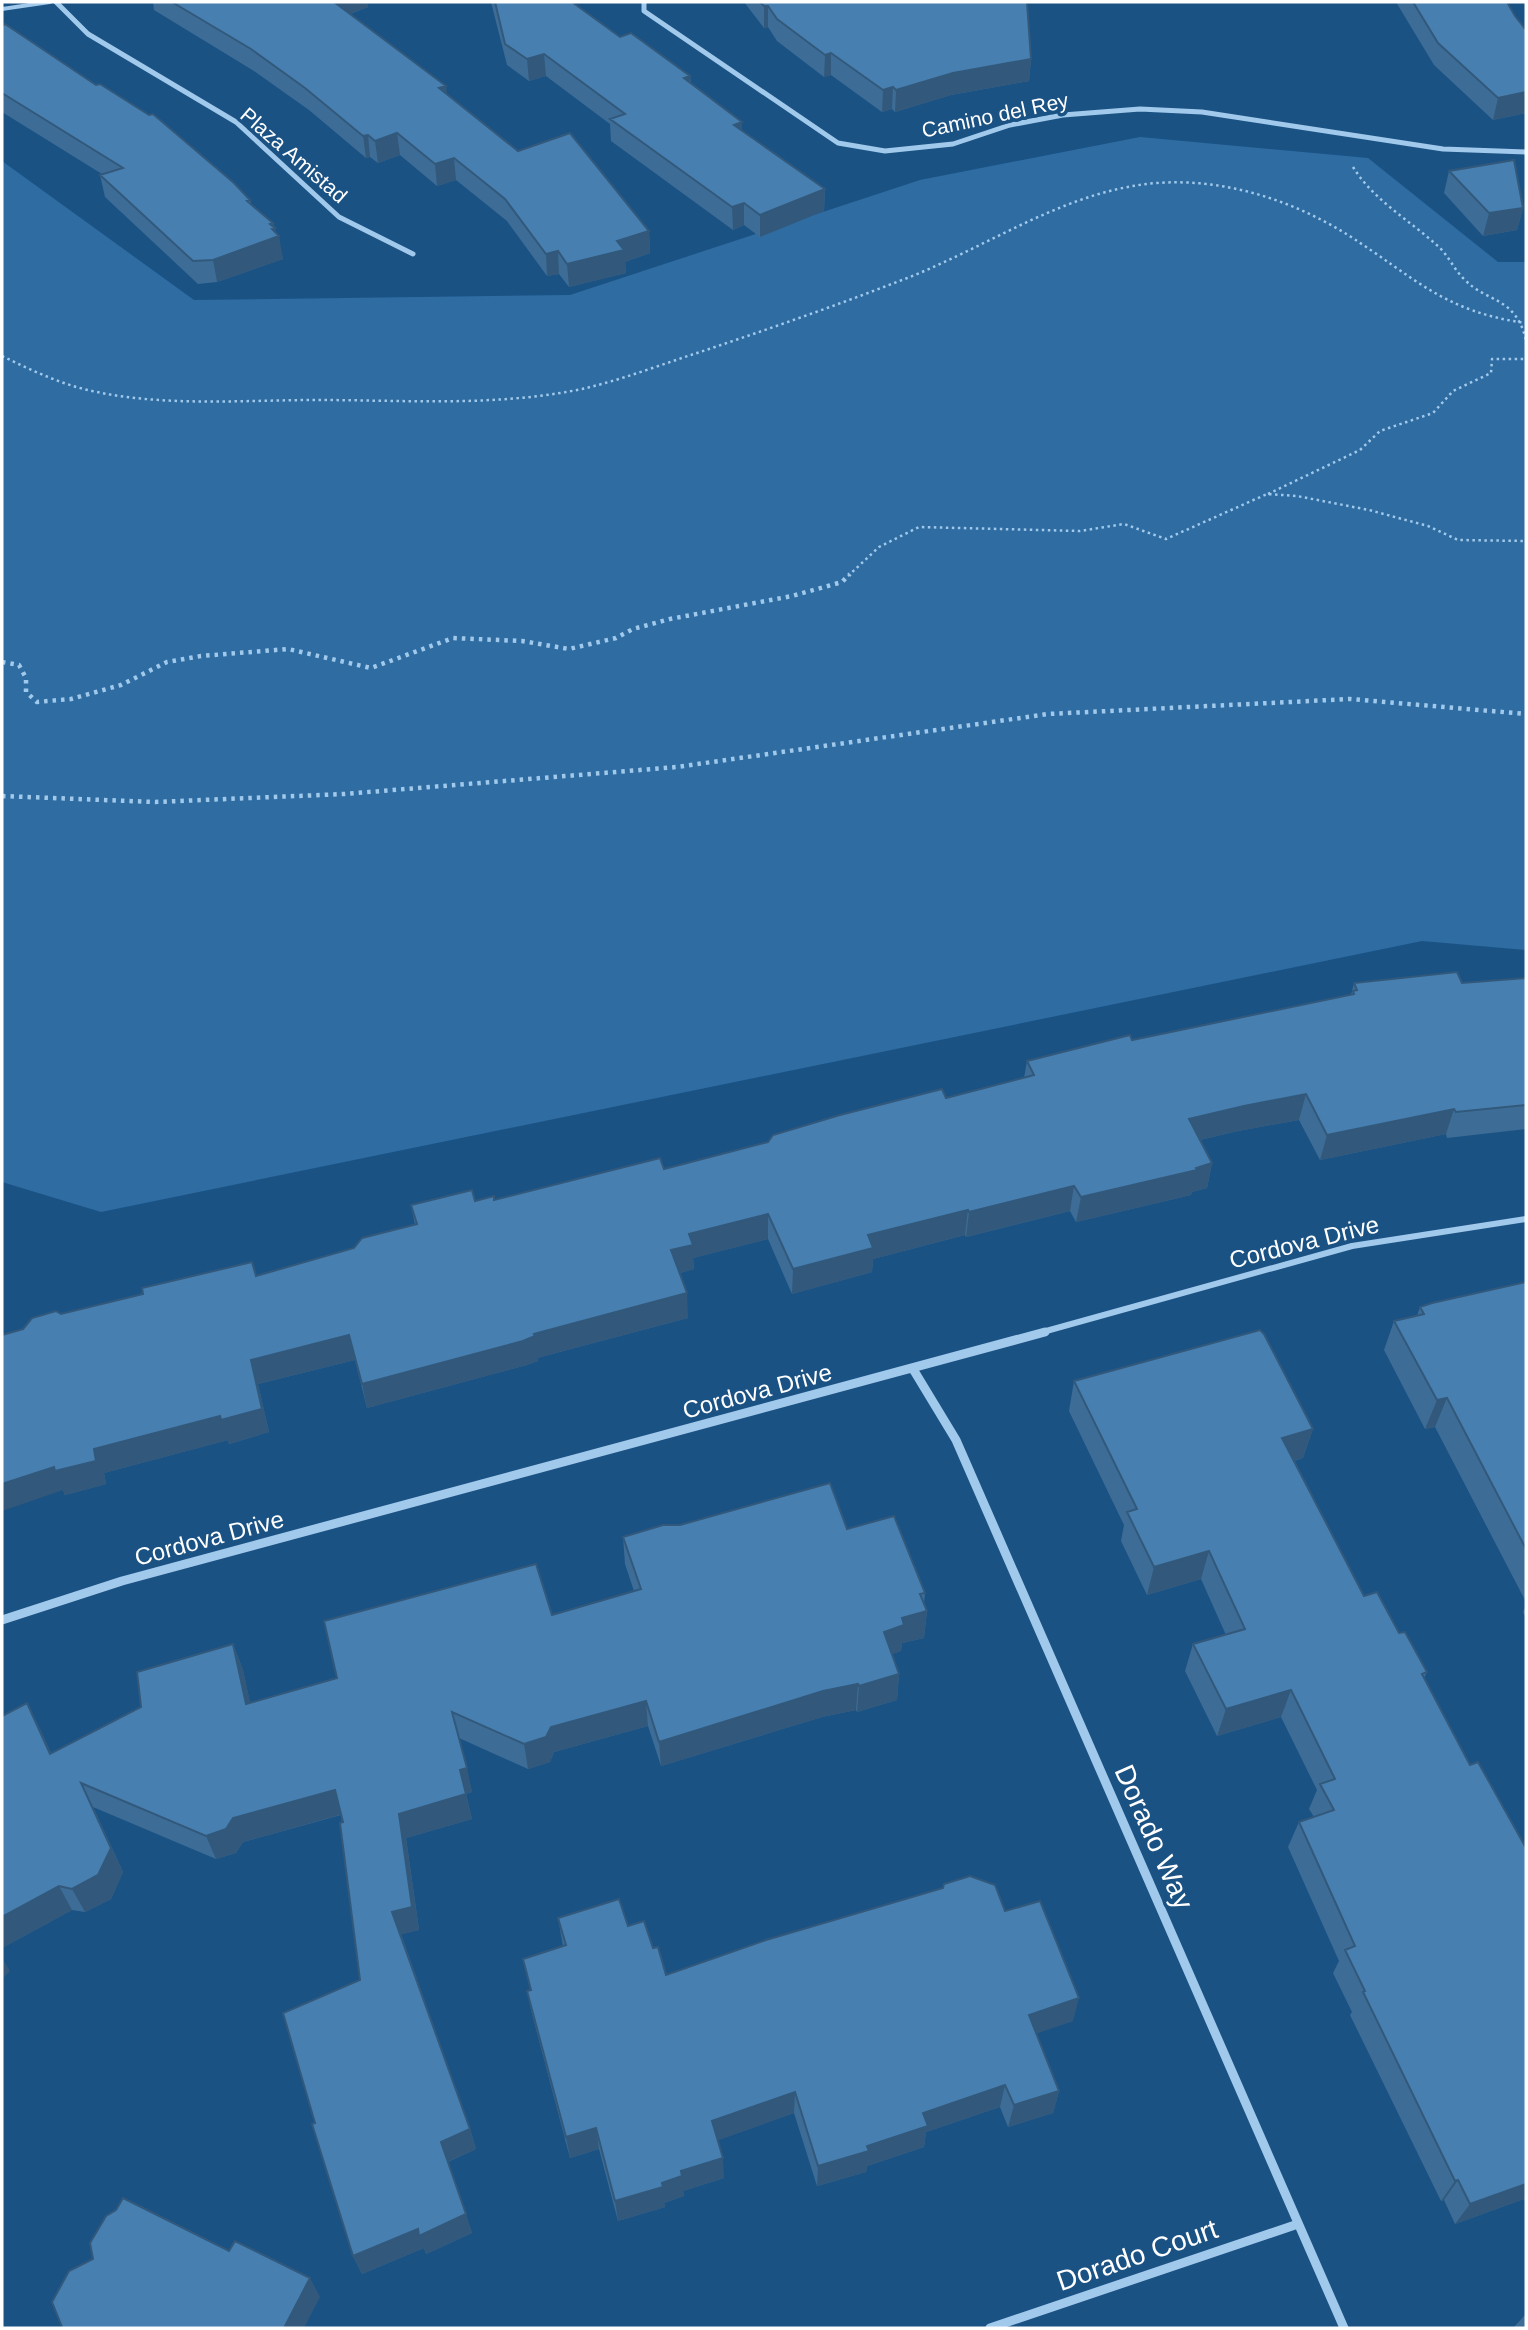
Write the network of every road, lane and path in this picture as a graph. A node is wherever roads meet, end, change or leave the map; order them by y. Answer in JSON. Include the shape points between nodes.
{"nodes":[{"id":1,"x":50,"y":2,"type":"edge"},
{"id":2,"x":56,"y":2,"type":"edge"},
{"id":3,"x":645,"y":2,"type":"edge"},
{"id":4,"x":2,"y":9,"type":"edge"},
{"id":5,"x":1344,"y":136,"type":"junction"},
{"id":6,"x":1526,"y":152,"type":"edge"},
{"id":7,"x":414,"y":254,"type":"dead end"},
{"id":8,"x":1524,"y":323,"type":"edge"},
{"id":9,"x":1526,"y":340,"type":"edge"},
{"id":10,"x":2,"y":356,"type":"edge"},
{"id":11,"x":1526,"y":359,"type":"edge"},
{"id":12,"x":1267,"y":494,"type":"junction"},
{"id":13,"x":1526,"y":541,"type":"edge"},
{"id":14,"x":2,"y":662,"type":"edge"},
{"id":15,"x":1526,"y":714,"type":"edge"},
{"id":16,"x":2,"y":796,"type":"edge"},
{"id":17,"x":1526,"y":1219,"type":"edge"},
{"id":18,"x":913,"y":1369,"type":"junction"},
{"id":19,"x":2,"y":1620,"type":"edge"},
{"id":20,"x":1298,"y":2224,"type":"junction"},
{"id":21,"x":990,"y":2328,"type":"edge"},
{"id":22,"x":1344,"y":2328,"type":"edge"}],
"edges":[{"from":1,"to":4,"type":"street"},
{"from":2,"to":7,"type":"street","name":"Plaza Amistad","via":[[88,34],[236,122],[339,217]]},
{"from":3,"to":5,"type":"street","name":"Camino del Rey","via":[[644,10],[838,143],[885,151],[953,144],[1010,125],[1063,115],[1140,109],[1202,112]]},
{"from":5,"to":6,"type":"street","name":"Camino del Rey","via":[[1443,149]]},
{"from":5,"to":8,"type":"path","via":[[1351,165],[1365,186],[1442,250],[1464,280],[1502,302]]},
{"from":8,"to":9,"type":"path"},
{"from":8,"to":10,"type":"path","via":[[1458,308],[1422,289],[1320,218],[1270,196],[1229,186],[1158,183],[1108,189],[1075,200],[929,270],[697,354],[579,389],[529,397],[172,400],[69,385]]},
{"from":11,"to":12,"type":"path","via":[[1492,359],[1491,373],[1453,391],[1433,413],[1380,431],[1360,450]]},
{"from":12,"to":13,"type":"path","via":[[1369,510],[1428,526],[1458,540]]},
{"from":12,"to":14,"type":"path","via":[[1166,539],[1124,524],[1080,531],[919,527],[879,547],[842,582],[670,619],[569,649],[522,641],[453,638],[371,668],[288,649],[201,656],[167,662],[121,685],[71,699],[37,702],[26,692],[26,678],[19,665]]},
{"from":15,"to":16,"type":"path","via":[[1350,699],[1048,714],[677,767],[358,793],[155,802]]},
{"from":17,"to":18,"type":"street","name":"Cordova Drive","via":[[1352,1246]]},
{"from":18,"to":19,"type":"street","name":"Cordova Drive","via":[[122,1581]]},
{"from":18,"to":20,"type":"street","name":"Dorado Way","via":[[956,1440]]},
{"from":20,"to":21,"type":"street","name":"Dorado Court"},
{"from":20,"to":22,"type":"street","name":"Dorado Way"}]}
